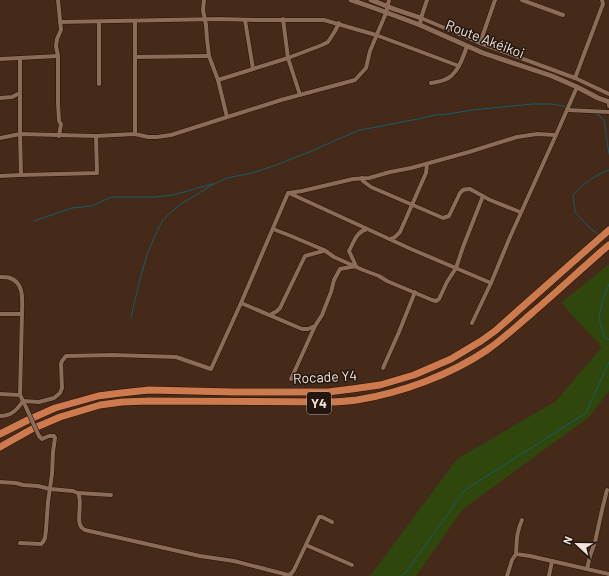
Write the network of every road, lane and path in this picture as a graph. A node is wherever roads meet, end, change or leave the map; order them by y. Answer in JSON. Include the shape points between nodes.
{"nodes":[{"id":1,"x":58,"y":0,"type":"edge"},
{"id":2,"x":204,"y":0,"type":"edge"},
{"id":3,"x":351,"y":0,"type":"edge"},
{"id":4,"x":371,"y":0,"type":"edge"},
{"id":5,"x":389,"y":0,"type":"edge"},
{"id":6,"x":427,"y":0,"type":"edge"},
{"id":7,"x":495,"y":0,"type":"edge"},
{"id":8,"x":522,"y":0,"type":"edge"},
{"id":9,"x":604,"y":1,"type":"edge"},
{"id":10,"x":388,"y":7,"type":"junction"},
{"id":11,"x":386,"y":13,"type":"junction"},
{"id":12,"x":563,"y":15,"type":"dead end"},
{"id":13,"x":421,"y":18,"type":"junction"},
{"id":14,"x":283,"y":19,"type":"junction"},
{"id":15,"x":205,"y":20,"type":"junction"},
{"id":16,"x":245,"y":20,"type":"junction"},
{"id":17,"x":135,"y":21,"type":"junction"},
{"id":18,"x":60,"y":22,"type":"junction"},
{"id":19,"x":100,"y":22,"type":"junction"},
{"id":20,"x":339,"y":24,"type":"junction"},
{"id":21,"x":420,"y":26,"type":"junction"},
{"id":22,"x":376,"y":35,"type":"junction"},
{"id":23,"x":480,"y":42,"type":"junction"},
{"id":24,"x":467,"y":46,"type":"junction"},
{"id":25,"x":58,"y":56,"type":"junction"},
{"id":26,"x":209,"y":56,"type":"junction"},
{"id":27,"x":135,"y":57,"type":"junction"},
{"id":28,"x":20,"y":58,"type":"junction"},
{"id":29,"x":288,"y":58,"type":"junction"},
{"id":30,"x":0,"y":59,"type":"edge"},
{"id":31,"x":459,"y":66,"type":"junction"},
{"id":32,"x":253,"y":69,"type":"junction"},
{"id":33,"x":575,"y":78,"type":"junction"},
{"id":34,"x":218,"y":80,"type":"junction"},
{"id":35,"x":431,"y":83,"type":"dead end"},
{"id":36,"x":100,"y":84,"type":"dead end"},
{"id":37,"x":577,"y":86,"type":"junction"},
{"id":38,"x":20,"y":93,"type":"junction"},
{"id":39,"x":609,"y":94,"type":"edge"},
{"id":40,"x":300,"y":95,"type":"junction"},
{"id":41,"x":0,"y":98,"type":"edge"},
{"id":42,"x":609,"y":102,"type":"edge"},
{"id":43,"x":568,"y":110,"type":"junction"},
{"id":44,"x":609,"y":112,"type":"edge"},
{"id":45,"x":227,"y":118,"type":"junction"},
{"id":46,"x":20,"y":134,"type":"junction"},
{"id":47,"x":136,"y":134,"type":"junction"},
{"id":48,"x":556,"y":135,"type":"junction"},
{"id":49,"x":59,"y":136,"type":"junction"},
{"id":50,"x":96,"y":136,"type":"junction"},
{"id":51,"x":0,"y":138,"type":"edge"},
{"id":52,"x":427,"y":164,"type":"junction"},
{"id":53,"x":21,"y":175,"type":"junction"},
{"id":54,"x":0,"y":176,"type":"edge"},
{"id":55,"x":362,"y":178,"type":"junction"},
{"id":56,"x":288,"y":193,"type":"junction"},
{"id":57,"x":484,"y":196,"type":"junction"},
{"id":58,"x":413,"y":205,"type":"junction"},
{"id":59,"x":520,"y":212,"type":"junction"},
{"id":60,"x":273,"y":229,"type":"junction"},
{"id":61,"x":368,"y":229,"type":"junction"},
{"id":62,"x":609,"y":230,"type":"edge"},
{"id":63,"x":390,"y":239,"type":"junction"},
{"id":64,"x":609,"y":244,"type":"edge"},
{"id":65,"x":324,"y":250,"type":"junction"},
{"id":66,"x":356,"y":266,"type":"junction"},
{"id":67,"x":456,"y":268,"type":"junction"},
{"id":68,"x":0,"y":277,"type":"edge"},
{"id":69,"x":491,"y":283,"type":"junction"},
{"id":70,"x":415,"y":292,"type":"junction"},
{"id":71,"x":242,"y":303,"type":"junction"},
{"id":72,"x":0,"y":314,"type":"edge"},
{"id":73,"x":22,"y":314,"type":"junction"},
{"id":74,"x":270,"y":315,"type":"junction"},
{"id":75,"x":472,"y":323,"type":"dead end"},
{"id":76,"x":315,"y":326,"type":"junction"},
{"id":77,"x":383,"y":368,"type":"dead end"},
{"id":78,"x":291,"y":379,"type":"dead end"},
{"id":79,"x":0,"y":394,"type":"edge"},
{"id":80,"x":20,"y":395,"type":"junction"},
{"id":81,"x":24,"y":403,"type":"junction"},
{"id":82,"x":0,"y":416,"type":"edge"},
{"id":83,"x":0,"y":434,"type":"edge"},
{"id":84,"x":0,"y":447,"type":"edge"},
{"id":85,"x":0,"y":482,"type":"edge"},
{"id":86,"x":50,"y":489,"type":"junction"},
{"id":87,"x":607,"y":490,"type":"dead end"},
{"id":88,"x":78,"y":493,"type":"junction"},
{"id":89,"x":111,"y":495,"type":"dead end"},
{"id":90,"x":522,"y":520,"type":"dead end"},
{"id":91,"x":332,"y":522,"type":"dead end"},
{"id":92,"x":20,"y":543,"type":"dead end"},
{"id":93,"x":306,"y":545,"type":"junction"},
{"id":94,"x":516,"y":554,"type":"junction"},
{"id":95,"x":552,"y":561,"type":"junction"},
{"id":96,"x":352,"y":565,"type":"dead end"},
{"id":97,"x":587,"y":569,"type":"junction"},
{"id":98,"x":609,"y":574,"type":"edge"},
{"id":99,"x":507,"y":576,"type":"edge"},
{"id":100,"x":549,"y":576,"type":"edge"}],
"edges":[{"from":1,"to":18,"type":"street"},
{"from":2,"to":15,"type":"street"},
{"from":3,"to":11,"type":"street","name":"Route Akéikoi"},
{"from":4,"to":10,"type":"street"},
{"from":5,"to":10,"type":"street"},
{"from":6,"to":13,"type":"street"},
{"from":7,"to":23,"type":"street"},
{"from":8,"to":12,"type":"street"},
{"from":9,"to":33,"type":"street"},
{"from":10,"to":11,"type":"street"},
{"from":10,"to":13,"type":"street"},
{"from":11,"to":21,"type":"street","name":"Route Akéikoi"},
{"from":11,"to":22,"type":"street"},
{"from":13,"to":21,"type":"street"},
{"from":13,"to":23,"type":"street"},
{"from":14,"to":16,"type":"street"},
{"from":14,"to":20,"type":"street","via":[[324,20]]},
{"from":14,"to":29,"type":"street"},
{"from":15,"to":16,"type":"street"},
{"from":15,"to":17,"type":"street"},
{"from":15,"to":26,"type":"street"},
{"from":16,"to":32,"type":"street"},
{"from":17,"to":19,"type":"street"},
{"from":17,"to":27,"type":"street"},
{"from":18,"to":19,"type":"street"},
{"from":18,"to":25,"type":"street","via":[[61,30],[56,46]]},
{"from":19,"to":36,"type":"street"},
{"from":20,"to":22,"type":"street"},
{"from":20,"to":29,"type":"street","via":[[328,42]]},
{"from":21,"to":24,"type":"street","name":"Route Akéikoi"},
{"from":22,"to":31,"type":"street"},
{"from":22,"to":40,"type":"street","via":[[366,68],[355,80]]},
{"from":23,"to":33,"type":"street"},
{"from":24,"to":31,"type":"street"},
{"from":24,"to":37,"type":"street","name":"Route Akéikoi"},
{"from":25,"to":28,"type":"street"},
{"from":25,"to":49,"type":"street","via":[[58,103],[61,124]]},
{"from":26,"to":27,"type":"street"},
{"from":26,"to":34,"type":"street"},
{"from":27,"to":47,"type":"street"},
{"from":28,"to":30,"type":"street"},
{"from":28,"to":38,"type":"street"},
{"from":29,"to":32,"type":"street"},
{"from":29,"to":40,"type":"street"},
{"from":31,"to":35,"type":"street","via":[[449,78]]},
{"from":32,"to":34,"type":"street"},
{"from":33,"to":39,"type":"street"},
{"from":34,"to":45,"type":"street"},
{"from":37,"to":42,"type":"street","name":"Route Akéikoi"},
{"from":37,"to":43,"type":"street"},
{"from":38,"to":41,"type":"street"},
{"from":38,"to":46,"type":"street"},
{"from":40,"to":45,"type":"street"},
{"from":43,"to":44,"type":"street"},
{"from":43,"to":48,"type":"street"},
{"from":45,"to":47,"type":"street","via":[[171,135],[148,137]]},
{"from":46,"to":49,"type":"street"},
{"from":46,"to":51,"type":"street"},
{"from":46,"to":53,"type":"street"},
{"from":47,"to":50,"type":"street"},
{"from":48,"to":52,"type":"street","via":[[517,137]]},
{"from":48,"to":59,"type":"street"},
{"from":49,"to":50,"type":"street"},
{"from":50,"to":53,"type":"street","via":[[97,174]]},
{"from":52,"to":55,"type":"street"},
{"from":52,"to":58,"type":"street","via":[[426,174]]},
{"from":53,"to":54,"type":"street"},
{"from":55,"to":56,"type":"street"},
{"from":55,"to":58,"type":"street","via":[[371,187]]},
{"from":56,"to":60,"type":"street"},
{"from":56,"to":61,"type":"street"},
{"from":57,"to":58,"type":"street","via":[[470,189],[462,190],[449,216],[443,218]]},
{"from":57,"to":59,"type":"street"},
{"from":57,"to":67,"type":"street"},
{"from":58,"to":63,"type":"street","via":[[398,235]]},
{"from":59,"to":69,"type":"street"},
{"from":60,"to":65,"type":"street"},
{"from":60,"to":71,"type":"street"},
{"from":61,"to":63,"type":"street"},
{"from":61,"to":66,"type":"street","via":[[357,235],[349,251]]},
{"from":62,"to":83,"type":"highway","name":"Rocade Y4","number":"Y4","via":[[495,331],[451,359],[414,374],[380,385],[328,392],[149,390],[98,396],[55,408]]},
{"from":63,"to":67,"type":"street"},
{"from":64,"to":84,"type":"highway","name":"Rocade Y4","number":"Y4","via":[[535,311],[487,350],[455,369],[416,385],[356,400],[330,402],[148,401],[108,404],[60,416]]},
{"from":65,"to":66,"type":"street"},
{"from":65,"to":74,"type":"street","via":[[305,256],[280,308]]},
{"from":66,"to":70,"type":"street"},
{"from":66,"to":76,"type":"street","via":[[340,269]]},
{"from":67,"to":69,"type":"street"},
{"from":67,"to":70,"type":"street","via":[[436,301]]},
{"from":68,"to":73,"type":"street","via":[[9,277],[17,283],[22,294]]},
{"from":69,"to":75,"type":"street"},
{"from":70,"to":77,"type":"street"},
{"from":71,"to":74,"type":"street"},
{"from":71,"to":81,"type":"street","via":[[211,369],[176,357],[66,356],[61,364],[60,393],[54,398]]},
{"from":72,"to":73,"type":"street"},
{"from":73,"to":80,"type":"street"},
{"from":74,"to":76,"type":"street","via":[[302,329]]},
{"from":76,"to":78,"type":"street"},
{"from":79,"to":80,"type":"street"},
{"from":80,"to":81,"type":"street"},
{"from":81,"to":82,"type":"street","via":[[11,413]]},
{"from":81,"to":86,"type":"street","bridge":true,"via":[[39,436],[42,439],[52,435],[55,438]]},
{"from":85,"to":86,"type":"street"},
{"from":86,"to":88,"type":"street"},
{"from":86,"to":92,"type":"street","via":[[43,542],[38,545]]},
{"from":87,"to":97,"type":"street"},
{"from":88,"to":89,"type":"street"},
{"from":88,"to":93,"type":"street","via":[[81,500],[79,521],[82,529],[133,542],[234,561],[288,575],[294,570]]},
{"from":90,"to":94,"type":"street","via":[[516,538]]},
{"from":91,"to":93,"type":"street","via":[[319,517]]},
{"from":93,"to":96,"type":"street"},
{"from":94,"to":95,"type":"street"},
{"from":94,"to":99,"type":"street"},
{"from":95,"to":97,"type":"street"},
{"from":95,"to":100,"type":"street"},
{"from":97,"to":98,"type":"street"}]}
